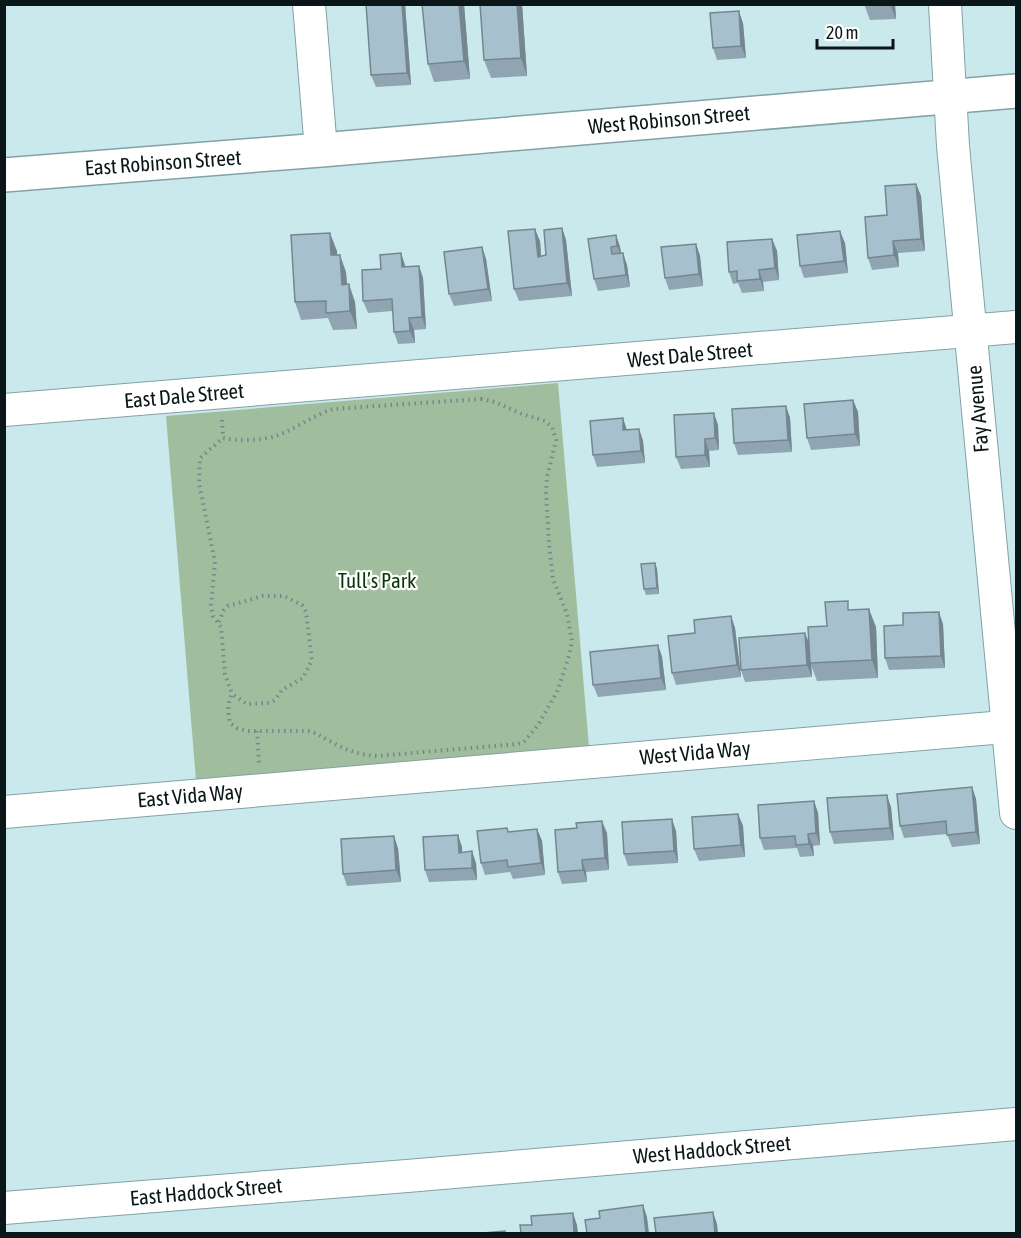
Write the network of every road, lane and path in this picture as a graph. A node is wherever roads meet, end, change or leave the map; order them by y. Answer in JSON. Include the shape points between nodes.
{"nodes":[{"id":1,"x":309,"y":4,"type":"edge"},
{"id":2,"x":945,"y":4,"type":"edge"},
{"id":3,"x":1017,"y":91,"type":"edge"},
{"id":4,"x":951,"y":96,"type":"junction"},
{"id":5,"x":321,"y":150,"type":"junction"},
{"id":6,"x":4,"y":175,"type":"edge"},
{"id":7,"x":1017,"y":327,"type":"edge"},
{"id":8,"x":971,"y":331,"type":"junction"},
{"id":9,"x":363,"y":382,"type":"joint"},
{"id":10,"x":4,"y":410,"type":"edge"},
{"id":11,"x":219,"y":622,"type":"junction"},
{"id":12,"x":232,"y":694,"type":"junction"},
{"id":13,"x":1012,"y":727,"type":"edge"},
{"id":14,"x":375,"y":780,"type":"joint"},
{"id":15,"x":4,"y":812,"type":"edge"},
{"id":16,"x":1017,"y":813,"type":"edge"},
{"id":17,"x":1017,"y":1124,"type":"edge"},
{"id":18,"x":407,"y":1176,"type":"joint"},
{"id":19,"x":4,"y":1208,"type":"edge"}],
"edges":[{"from":1,"to":5,"type":"street"},
{"from":2,"to":4,"type":"street","name":"Fay Avenue"},
{"from":3,"to":4,"type":"main road","name":"West Robinson Street"},
{"from":4,"to":5,"type":"main road","name":"West Robinson Street"},
{"from":4,"to":8,"type":"street","name":"Fay Avenue"},
{"from":5,"to":6,"type":"main road","name":"East Robinson Street"},
{"from":7,"to":8,"type":"street","name":"West Dale Street"},
{"from":8,"to":9,"type":"street","name":"West Dale Street"},
{"from":8,"to":13,"type":"street","name":"Fay Avenue"},
{"from":9,"to":10,"type":"street","name":"East Dale Street"},
{"from":11,"to":12,"type":"path","via":[[225,674]]},
{"from":11,"to":12,"type":"path","via":[[228,606],[263,596],[284,596],[302,605],[306,612],[312,660],[303,678],[282,690],[270,704],[247,704]]},
{"from":11,"to":12,"type":"path","via":[[211,605],[215,562],[199,483],[200,458],[223,438],[277,436],[333,409],[480,399],[545,421],[552,427],[556,440],[547,477],[549,543],[553,579],[567,614],[572,641],[557,692],[524,742],[365,755],[318,733],[237,728],[230,723],[227,711]]},
{"from":13,"to":14,"type":"street","name":"West Vida Way"},
{"from":13,"to":16,"type":"street","name":"Fay Avenue"},
{"from":14,"to":15,"type":"street","name":"East Vida Way"},
{"from":17,"to":18,"type":"street","name":"West Haddock Street"},
{"from":18,"to":19,"type":"street","name":"East Haddock Street"}]}
